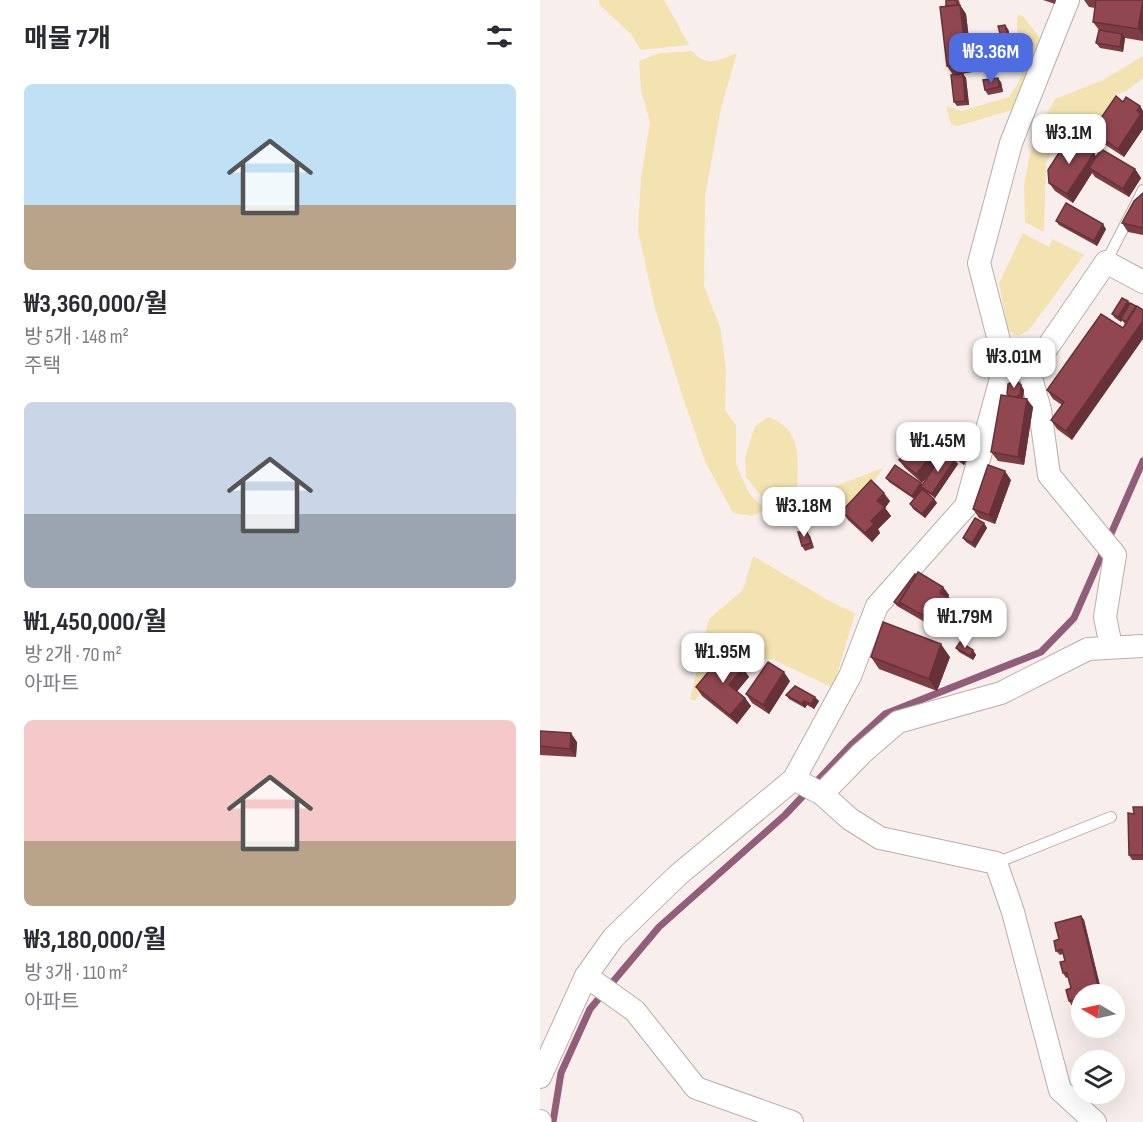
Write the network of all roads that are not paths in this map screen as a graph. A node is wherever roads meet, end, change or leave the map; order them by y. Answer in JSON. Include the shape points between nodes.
{"nodes":[{"id":1,"x":1068,"y":0,"type":"edge"},
{"id":2,"x":1143,"y":190,"type":"edge"},
{"id":3,"x":1106,"y":262,"type":"junction"},
{"id":4,"x":1143,"y":282,"type":"edge"},
{"id":5,"x":1015,"y":362,"type":"junction"},
{"id":6,"x":1111,"y":646,"type":"junction"},
{"id":7,"x":1143,"y":646,"type":"edge"},
{"id":8,"x":794,"y":779,"type":"junction"},
{"id":9,"x":822,"y":794,"type":"junction"},
{"id":10,"x":1111,"y":817,"type":"dead end"},
{"id":11,"x":996,"y":863,"type":"junction"},
{"id":12,"x":590,"y":979,"type":"junction"},
{"id":13,"x":540,"y":1077,"type":"edge"},
{"id":14,"x":792,"y":1122,"type":"edge"},
{"id":15,"x":1095,"y":1122,"type":"edge"}],
"edges":[{"from":1,"to":5,"type":"street","via":[[1011,143],[979,263]]},
{"from":2,"to":3,"type":"lane"},
{"from":3,"to":4,"type":"street"},
{"from":3,"to":5,"type":"street","via":[[1047,348]]},
{"from":5,"to":6,"type":"street","via":[[1040,410],[1049,475],[1115,555],[1105,617]]},
{"from":5,"to":8,"type":"street","via":[[966,506],[877,606],[850,676]]},
{"from":6,"to":7,"type":"street"},
{"from":6,"to":9,"type":"street","via":[[1088,649],[1001,693],[898,722]]},
{"from":8,"to":9,"type":"street"},
{"from":8,"to":12,"type":"street","via":[[678,875],[613,938]]},
{"from":9,"to":11,"type":"street","via":[[880,838]]},
{"from":10,"to":11,"type":"lane"},
{"from":11,"to":15,"type":"street","via":[[1013,912],[1060,1090]]},
{"from":12,"to":13,"type":"street"},
{"from":12,"to":14,"type":"street","via":[[635,1011],[696,1088]]}]}
